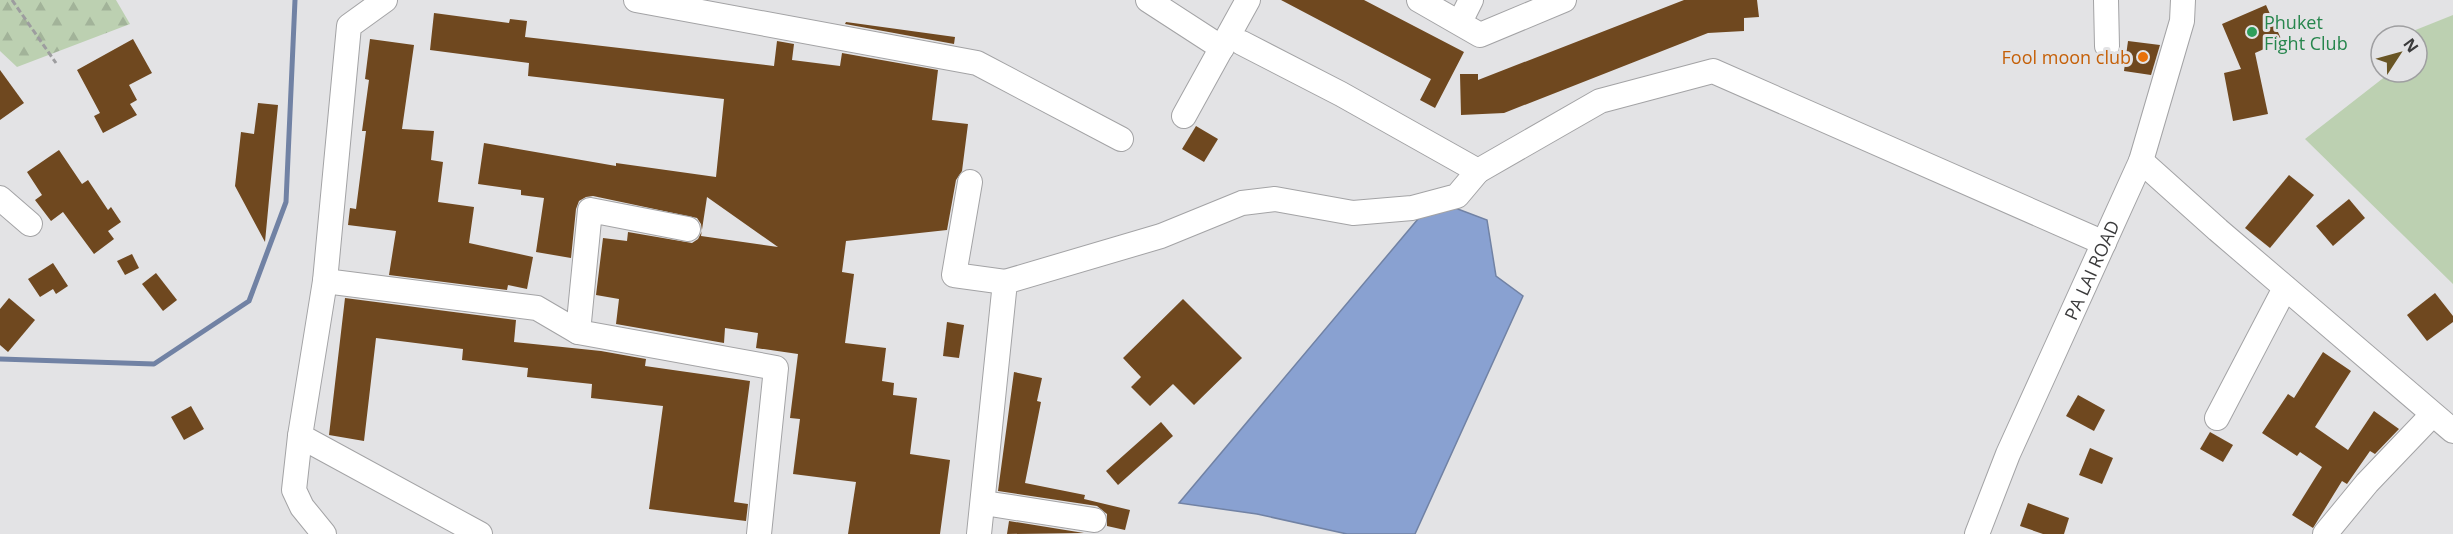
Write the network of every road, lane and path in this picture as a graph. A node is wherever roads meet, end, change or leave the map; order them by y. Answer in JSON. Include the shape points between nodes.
{"nodes":[{"id":1,"x":12,"y":0,"type":"edge"},
{"id":2,"x":385,"y":0,"type":"edge"},
{"id":3,"x":636,"y":0,"type":"edge"},
{"id":4,"x":1148,"y":0,"type":"edge"},
{"id":5,"x":1248,"y":0,"type":"edge"},
{"id":6,"x":1419,"y":0,"type":"edge"},
{"id":7,"x":1471,"y":0,"type":"edge"},
{"id":8,"x":1564,"y":0,"type":"edge"},
{"id":9,"x":2106,"y":0,"type":"edge"},
{"id":10,"x":2183,"y":0,"type":"edge"},
{"id":11,"x":1460,"y":22,"type":"junction"},
{"id":12,"x":1232,"y":46,"type":"junction"},
{"id":13,"x":2107,"y":46,"type":"dead end"},
{"id":14,"x":56,"y":63,"type":"dead end"},
{"id":15,"x":1184,"y":116,"type":"dead end"},
{"id":16,"x":1121,"y":139,"type":"dead end"},
{"id":17,"x":2141,"y":161,"type":"junction"},
{"id":18,"x":1478,"y":171,"type":"junction"},
{"id":19,"x":970,"y":182,"type":"dead end"},
{"id":20,"x":0,"y":198,"type":"edge"},
{"id":21,"x":30,"y":224,"type":"dead end"},
{"id":22,"x":688,"y":229,"type":"dead end"},
{"id":23,"x":2103,"y":243,"type":"junction"},
{"id":24,"x":326,"y":280,"type":"junction"},
{"id":25,"x":1005,"y":282,"type":"junction"},
{"id":26,"x":2285,"y":288,"type":"junction"},
{"id":27,"x":578,"y":332,"type":"junction"},
{"id":28,"x":2432,"y":415,"type":"junction"},
{"id":29,"x":2217,"y":418,"type":"dead end"},
{"id":30,"x":2453,"y":431,"type":"edge"},
{"id":31,"x":300,"y":436,"type":"junction"},
{"id":32,"x":984,"y":502,"type":"junction"},
{"id":33,"x":1094,"y":520,"type":"dead end"},
{"id":34,"x":324,"y":534,"type":"edge"},
{"id":35,"x":480,"y":534,"type":"edge"},
{"id":36,"x":759,"y":534,"type":"edge"},
{"id":37,"x":979,"y":534,"type":"edge"},
{"id":38,"x":1977,"y":534,"type":"edge"},
{"id":39,"x":2325,"y":534,"type":"edge"}],
"edges":[{"from":1,"to":14,"type":"path"},
{"from":2,"to":24,"type":"street","via":[[349,26]]},
{"from":3,"to":16,"type":"street","via":[[977,63]]},
{"from":4,"to":12,"type":"street"},
{"from":5,"to":12,"type":"street"},
{"from":6,"to":11,"type":"street"},
{"from":7,"to":11,"type":"street"},
{"from":8,"to":11,"type":"street","via":[[1480,35]]},
{"from":9,"to":13,"type":"street"},
{"from":10,"to":17,"type":"street","name":"PA LAI ROAD","via":[[2182,21]]},
{"from":12,"to":15,"type":"street"},
{"from":12,"to":18,"type":"street","via":[[1341,94]]},
{"from":17,"to":23,"type":"street","name":"PA LAI ROAD"},
{"from":17,"to":26,"type":"street"},
{"from":18,"to":23,"type":"street","via":[[1600,101],[1713,71]]},
{"from":18,"to":25,"type":"street","via":[[1457,196],[1412,208],[1353,213],[1275,199],[1242,203],[1161,236]]},
{"from":19,"to":25,"type":"street","via":[[954,275]]},
{"from":20,"to":21,"type":"street"},
{"from":22,"to":27,"type":"street","via":[[590,210]]},
{"from":23,"to":38,"type":"street","name":"PA LAI ROAD","via":[[2008,453]]},
{"from":24,"to":27,"type":"street","via":[[537,309]]},
{"from":24,"to":31,"type":"street"},
{"from":25,"to":32,"type":"street"},
{"from":26,"to":28,"type":"street"},
{"from":26,"to":29,"type":"street"},
{"from":27,"to":36,"type":"street","via":[[776,368]]},
{"from":28,"to":30,"type":"street"},
{"from":28,"to":39,"type":"street"},
{"from":31,"to":34,"type":"street","via":[[294,490]]},
{"from":31,"to":35,"type":"street"},
{"from":32,"to":33,"type":"street"},
{"from":32,"to":37,"type":"street"}]}
